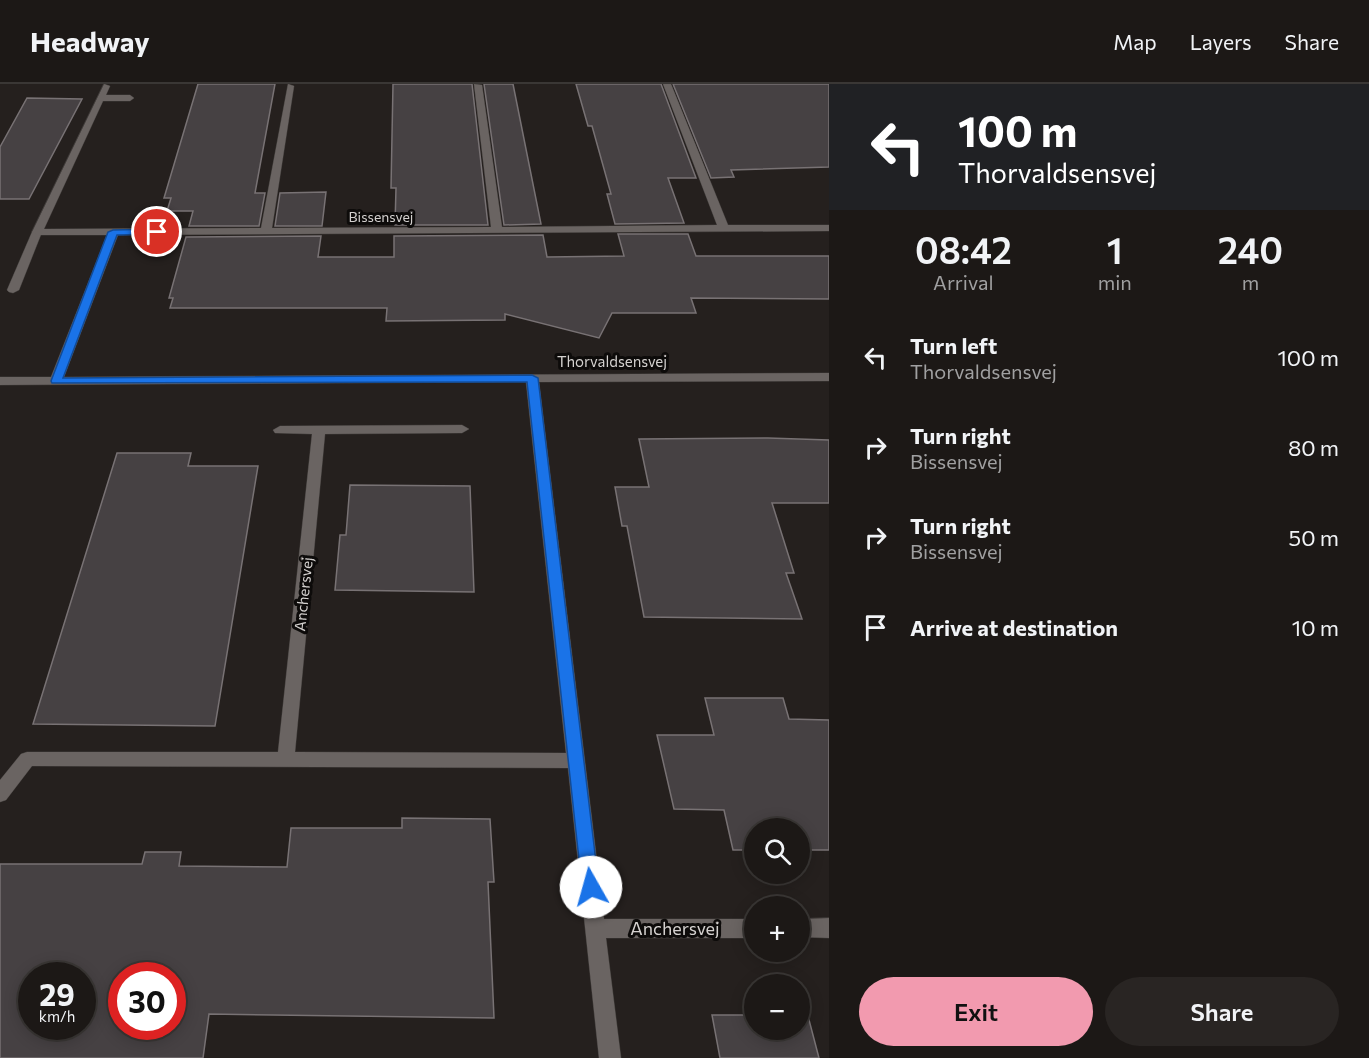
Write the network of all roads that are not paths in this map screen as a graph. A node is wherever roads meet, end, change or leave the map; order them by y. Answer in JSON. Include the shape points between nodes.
{"nodes":[{"id":1,"x":667,"y":84,"type":"edge"},
{"id":2,"x":478,"y":85,"type":"edge"},
{"id":3,"x":106,"y":86,"type":"dead end"},
{"id":4,"x":290,"y":86,"type":"dead end"},
{"id":5,"x":100,"y":98,"type":"junction"},
{"id":6,"x":130,"y":98,"type":"dead end"},
{"id":7,"x":829,"y":228,"type":"edge"},
{"id":8,"x":724,"y":229,"type":"junction"},
{"id":9,"x":497,"y":230,"type":"junction"},
{"id":10,"x":37,"y":232,"type":"junction"},
{"id":11,"x":113,"y":232,"type":"junction"},
{"id":12,"x":266,"y":232,"type":"junction"},
{"id":13,"x":13,"y":290,"type":"dead end"},
{"id":14,"x":829,"y":377,"type":"edge"},
{"id":15,"x":532,"y":378,"type":"junction"},
{"id":16,"x":0,"y":381,"type":"edge"},
{"id":17,"x":56,"y":381,"type":"junction"},
{"id":18,"x":462,"y":429,"type":"dead end"},
{"id":19,"x":280,"y":430,"type":"dead end"},
{"id":20,"x":319,"y":430,"type":"junction"},
{"id":21,"x":286,"y":759,"type":"junction"},
{"id":22,"x":576,"y":761,"type":"junction"},
{"id":23,"x":0,"y":794,"type":"edge"},
{"id":24,"x":744,"y":928,"type":"edge"},
{"id":25,"x":810,"y":928,"type":"edge"},
{"id":26,"x":829,"y":928,"type":"edge"},
{"id":27,"x":595,"y":929,"type":"junction"},
{"id":28,"x":610,"y":1058,"type":"edge"}],
"edges":[{"from":1,"to":8,"type":"street"},
{"from":2,"to":9,"type":"street"},
{"from":3,"to":5,"type":"street"},
{"from":4,"to":12,"type":"street"},
{"from":5,"to":6,"type":"street"},
{"from":5,"to":10,"type":"street"},
{"from":7,"to":8,"type":"street","name":"Bissensvej"},
{"from":8,"to":9,"type":"street","name":"Bissensvej"},
{"from":9,"to":12,"type":"street","name":"Bissensvej"},
{"from":10,"to":11,"type":"street","name":"Bissensvej"},
{"from":10,"to":13,"type":"street"},
{"from":11,"to":12,"type":"street","name":"Bissensvej"},
{"from":11,"to":17,"type":"street"},
{"from":14,"to":15,"type":"street","name":"Thorvaldsensvej"},
{"from":15,"to":17,"type":"street","name":"Thorvaldsensvej"},
{"from":15,"to":22,"type":"street"},
{"from":16,"to":17,"type":"street","name":"Thorvaldsensvej"},
{"from":18,"to":20,"type":"street"},
{"from":19,"to":20,"type":"street"},
{"from":20,"to":21,"type":"street","name":"Anchersvej"},
{"from":21,"to":22,"type":"street"},
{"from":21,"to":23,"type":"street","via":[[27,759]]},
{"from":22,"to":27,"type":"street"},
{"from":24,"to":27,"type":"street","name":"Anchersvej"},
{"from":25,"to":26,"type":"street"},
{"from":27,"to":28,"type":"street"}]}
